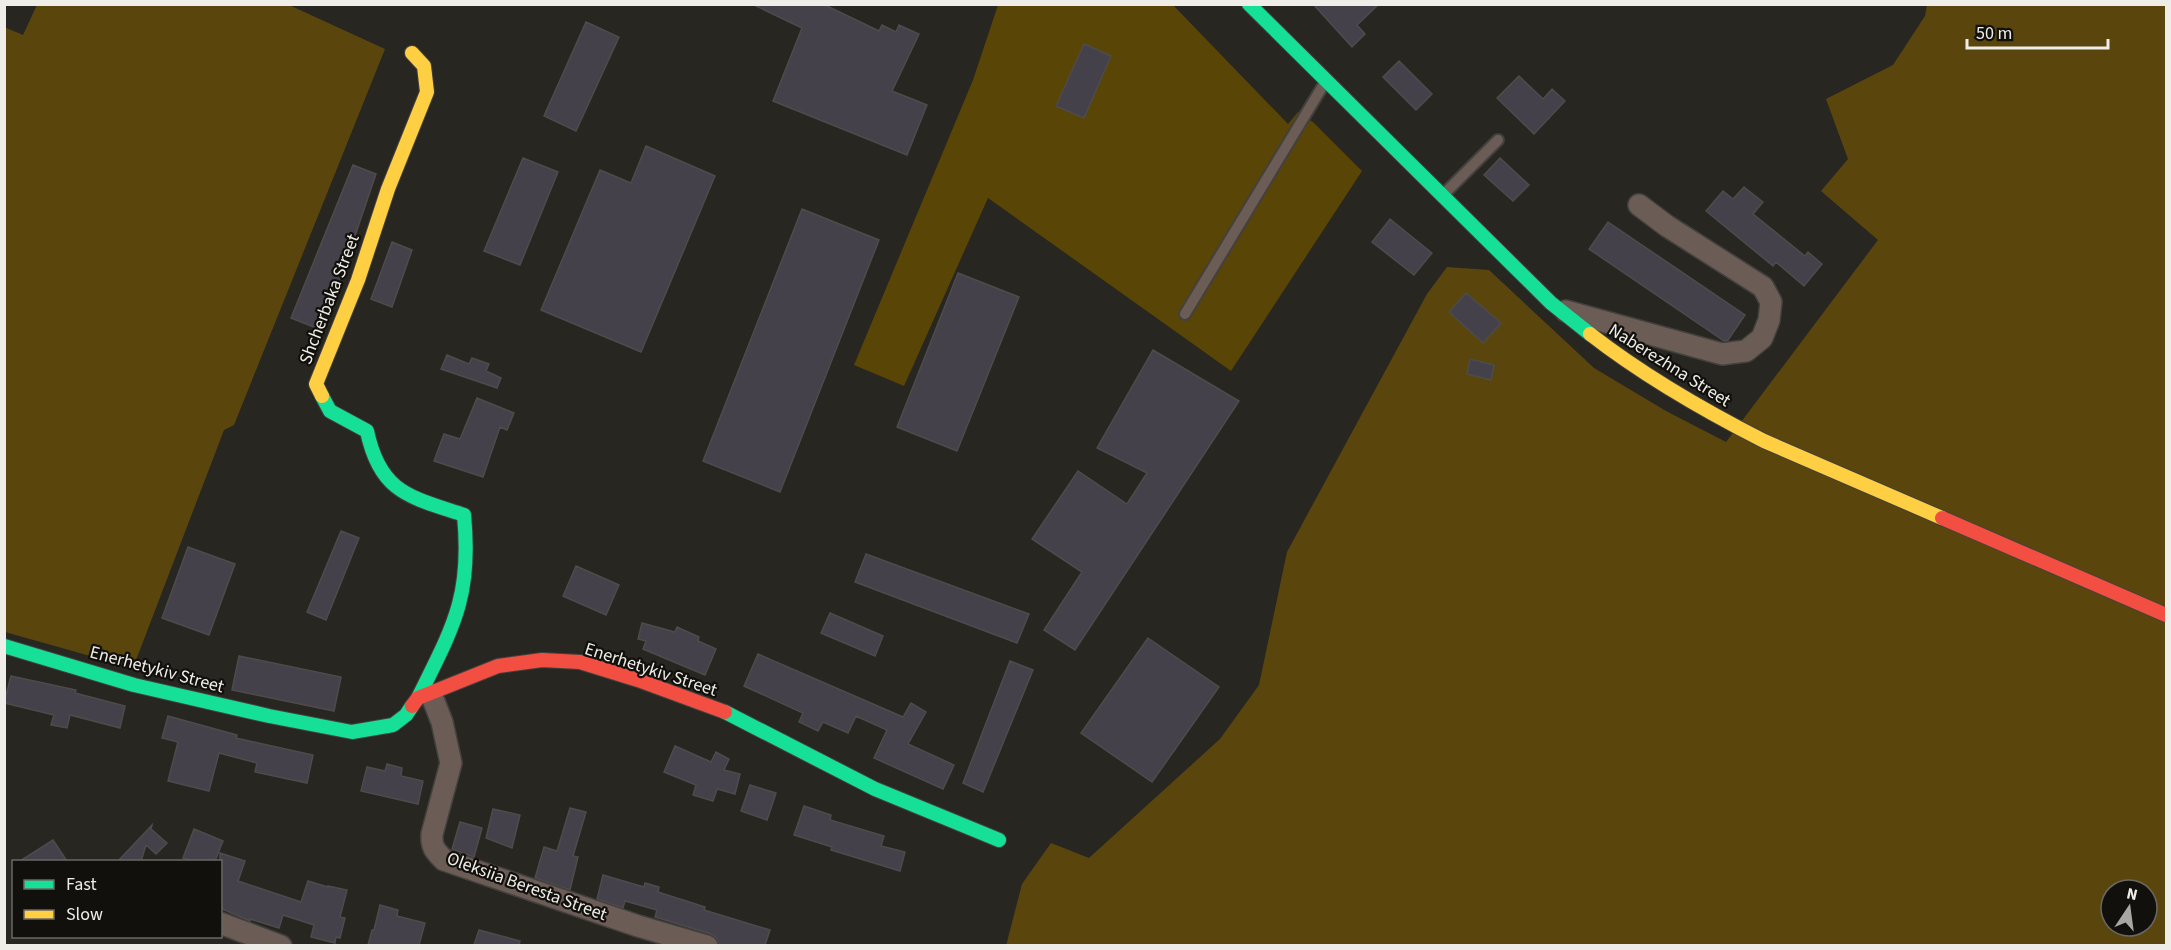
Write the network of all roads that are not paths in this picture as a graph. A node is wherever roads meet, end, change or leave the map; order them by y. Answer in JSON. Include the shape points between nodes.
{"nodes":[{"id":1,"x":1249,"y":4,"type":"edge"},
{"id":2,"x":412,"y":53,"type":"dead end"},
{"id":3,"x":1326,"y":81,"type":"junction"},
{"id":4,"x":1498,"y":140,"type":"dead end"},
{"id":5,"x":1442,"y":196,"type":"junction"},
{"id":6,"x":1639,"y":205,"type":"dead end"},
{"id":7,"x":1560,"y":310,"type":"junction"},
{"id":8,"x":1185,"y":314,"type":"dead end"},
{"id":9,"x":2166,"y":615,"type":"edge"},
{"id":10,"x":4,"y":646,"type":"edge"},
{"id":11,"x":425,"y":696,"type":"junction"},
{"id":12,"x":999,"y":840,"type":"dead end"},
{"id":13,"x":222,"y":924,"type":"edge"},
{"id":14,"x":281,"y":945,"type":"edge"},
{"id":15,"x":707,"y":945,"type":"edge"}],
"edges":[{"from":1,"to":3,"type":"street","name":"Naberezhna Street"},
{"from":2,"to":11,"type":"street","name":"Shcherbaka Street","via":[[424,66],[427,92],[316,384],[330,411],[367,431],[382,473],[399,490],[464,515],[465,579],[456,621]]},
{"from":3,"to":5,"type":"street","name":"Naberezhna Street"},
{"from":3,"to":8,"type":"lane"},
{"from":4,"to":5,"type":"lane"},
{"from":5,"to":7,"type":"street","name":"Naberezhna Street"},
{"from":6,"to":7,"type":"street","via":[[1763,287],[1771,302],[1762,338],[1746,351],[1722,354]]},
{"from":7,"to":9,"type":"street","name":"Naberezhna Street","via":[[1626,360],[1716,417]]},
{"from":10,"to":11,"type":"street","name":"Enerhetykiv Street","via":[[134,685],[352,732],[393,725]]},
{"from":11,"to":12,"type":"street","name":"Enerhetykiv Street","via":[[498,666],[519,662],[542,660],[597,666],[721,710],[875,789]]},
{"from":11,"to":15,"type":"street","name":"Oleksiia Beresta Street","via":[[442,722],[452,763],[431,843],[444,860],[638,926]]},
{"from":13,"to":14,"type":"street"}]}
